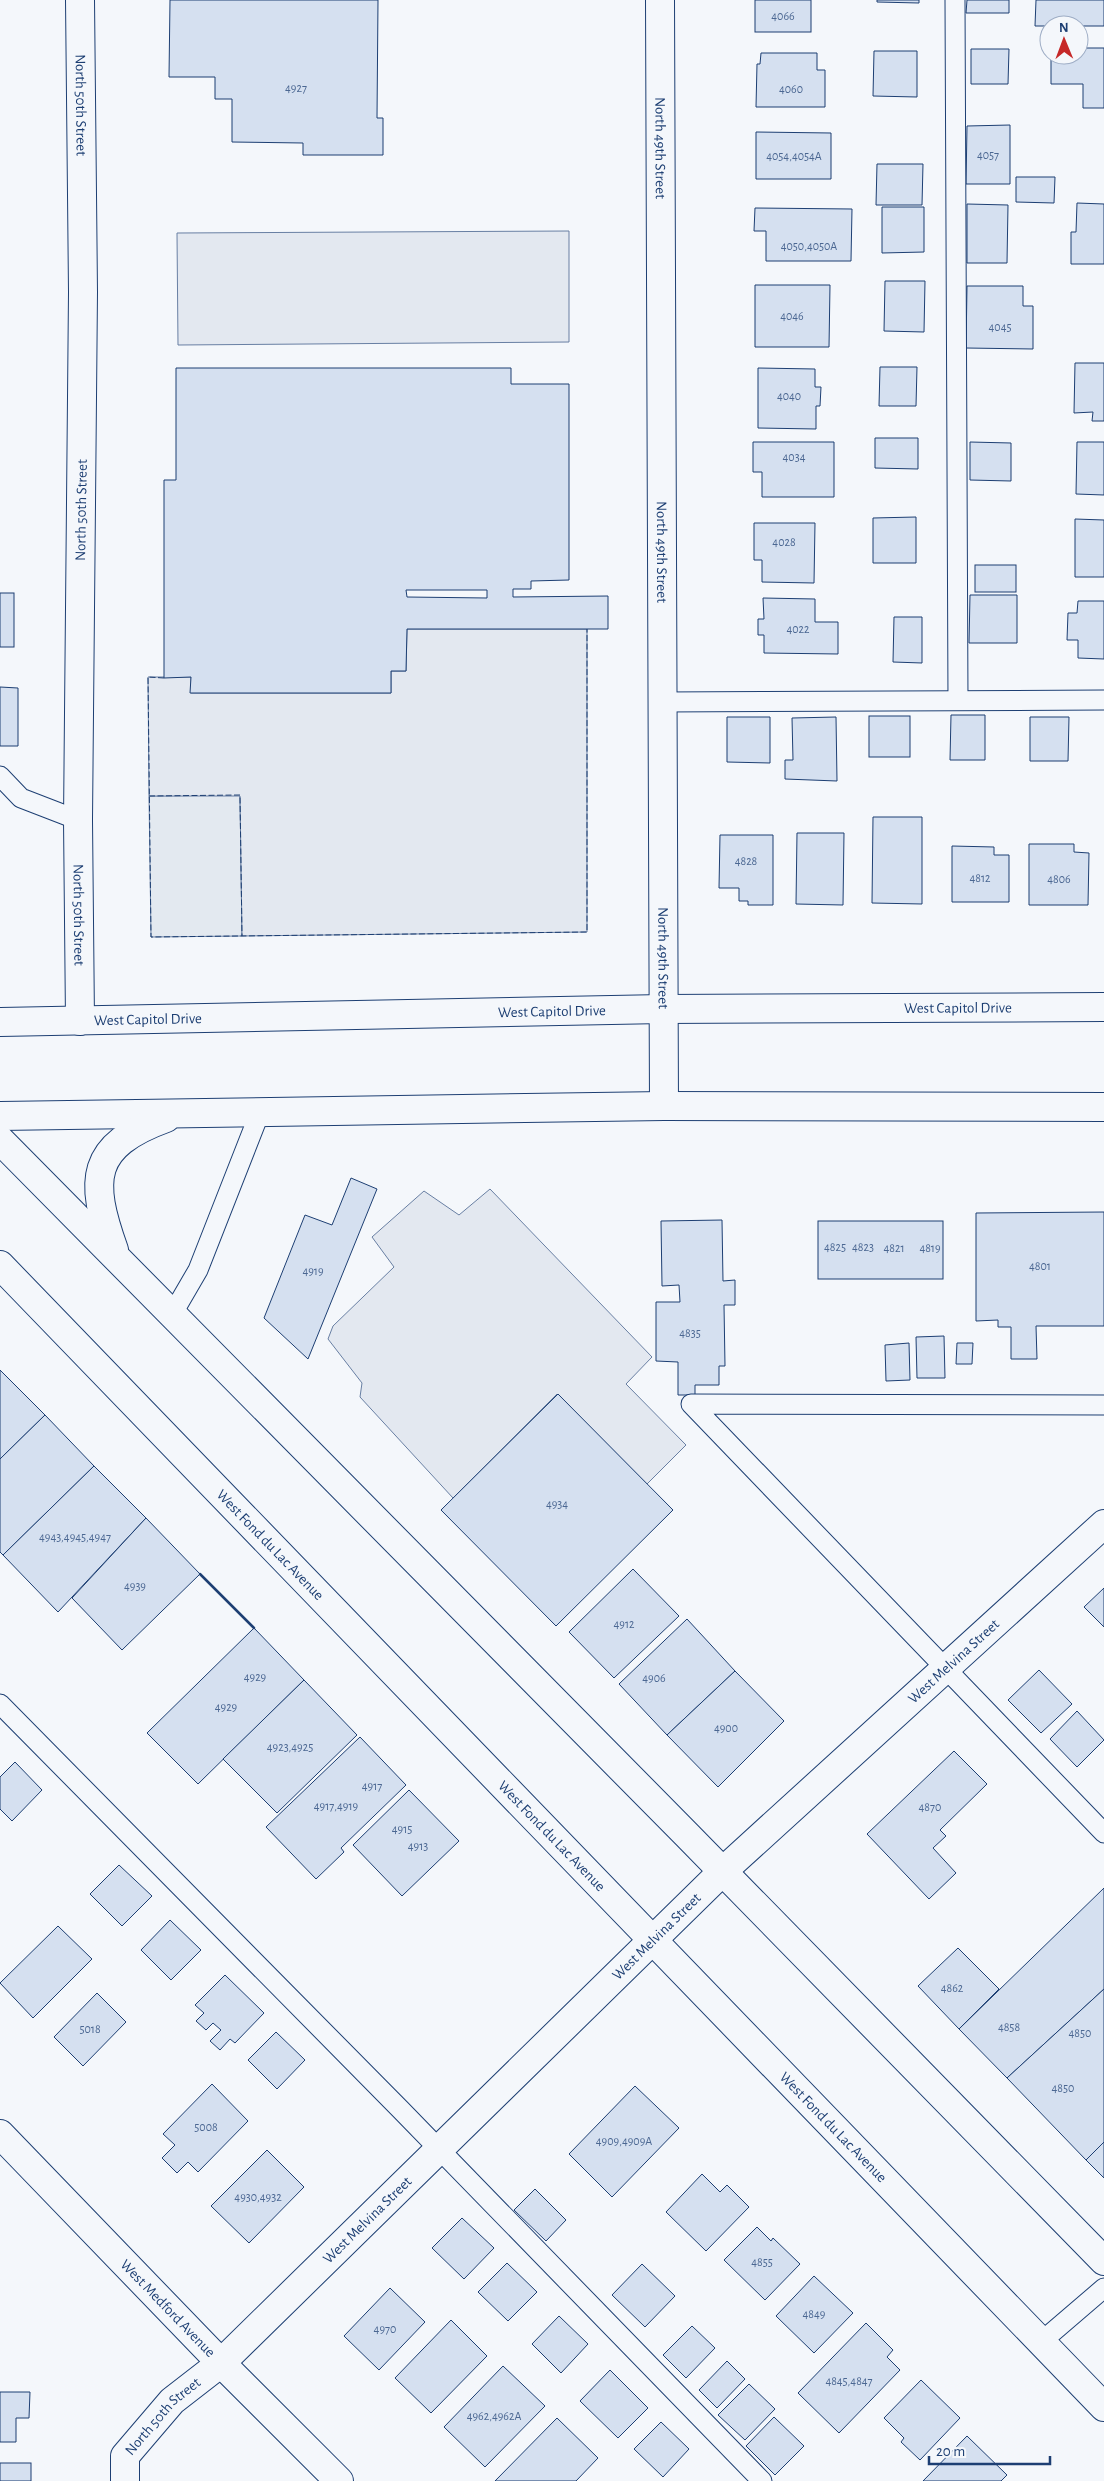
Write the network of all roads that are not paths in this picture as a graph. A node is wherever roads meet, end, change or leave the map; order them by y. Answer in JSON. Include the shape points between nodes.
{"nodes":[{"id":1,"x":80,"y":0,"type":"edge"},
{"id":2,"x":660,"y":0,"type":"edge"},
{"id":3,"x":955,"y":0,"type":"edge"},
{"id":4,"x":958,"y":700,"type":"junction"},
{"id":5,"x":1104,"y":700,"type":"edge"},
{"id":6,"x":662,"y":702,"type":"junction"},
{"id":7,"x":0,"y":776,"type":"edge"},
{"id":8,"x":78,"y":820,"type":"junction"},
{"id":9,"x":1104,"y":1007,"type":"edge"},
{"id":10,"x":663,"y":1009,"type":"junction"},
{"id":11,"x":80,"y":1021,"type":"junction"},
{"id":12,"x":0,"y":1022,"type":"edge"},
{"id":13,"x":664,"y":1106,"type":"junction"},
{"id":14,"x":1104,"y":1107,"type":"edge"},
{"id":15,"x":260,"y":1112,"type":"junction"},
{"id":16,"x":179,"y":1113,"type":"junction"},
{"id":17,"x":0,"y":1116,"type":"edge"},
{"id":18,"x":0,"y":1140,"type":"edge"},
{"id":19,"x":116,"y":1256,"type":"junction"},
{"id":20,"x":0,"y":1265,"type":"edge"},
{"id":21,"x":172,"y":1313,"type":"junction"},
{"id":22,"x":1104,"y":1405,"type":"edge"},
{"id":23,"x":1104,"y":1524,"type":"edge"},
{"id":24,"x":946,"y":1670,"type":"junction"},
{"id":25,"x":0,"y":1704,"type":"edge"},
{"id":26,"x":1104,"y":1833,"type":"edge"},
{"id":27,"x":723,"y":1871,"type":"junction"},
{"id":28,"x":652,"y":1940,"type":"junction"},
{"id":29,"x":0,"y":2134,"type":"edge"},
{"id":30,"x":438,"y":2150,"type":"junction"},
{"id":31,"x":1104,"y":2261,"type":"edge"},
{"id":32,"x":1104,"y":2288,"type":"edge"},
{"id":33,"x":1041,"y":2342,"type":"junction"},
{"id":34,"x":221,"y":2363,"type":"junction"},
{"id":35,"x":1104,"y":2407,"type":"edge"},
{"id":36,"x":125,"y":2481,"type":"edge"},
{"id":37,"x":338,"y":2481,"type":"edge"},
{"id":38,"x":762,"y":2481,"type":"edge"}],
"edges":[{"from":1,"to":8,"type":"main road","name":"North 50th Street","via":[[83,292]]},
{"from":2,"to":6,"type":"main road","name":"North 49th Street"},
{"from":3,"to":4,"type":"lane"},
{"from":4,"to":5,"type":"lane"},
{"from":4,"to":6,"type":"lane"},
{"from":6,"to":10,"type":"main road","name":"North 49th Street"},
{"from":7,"to":8,"type":"lane","via":[[22,798]]},
{"from":8,"to":11,"type":"main road","name":"North 50th Street"},
{"from":9,"to":10,"type":"main road","name":"West Capitol Drive"},
{"from":10,"to":11,"type":"main road","name":"West Capitol Drive"},
{"from":10,"to":13,"type":"main road","name":"North 49th Street"},
{"from":11,"to":12,"type":"main road","name":"West Capitol Drive"},
{"from":13,"to":14,"type":"main road"},
{"from":13,"to":15,"type":"main road"},
{"from":15,"to":16,"type":"main road"},
{"from":15,"to":21,"type":"lane","via":[[198,1270]]},
{"from":16,"to":17,"type":"main road"},
{"from":16,"to":19,"type":"main road","via":[[148,1124],[122,1140],[102,1168],[98,1199]]},
{"from":18,"to":19,"type":"main road"},
{"from":19,"to":21,"type":"main road"},
{"from":20,"to":28,"type":"main road","name":"West Fond du Lac Avenue"},
{"from":21,"to":27,"type":"main road"},
{"from":22,"to":24,"type":"lane","via":[[691,1404]]},
{"from":23,"to":24,"type":"main road","name":"West Melvina Street"},
{"from":24,"to":26,"type":"lane"},
{"from":24,"to":27,"type":"main road","name":"West Melvina Street"},
{"from":25,"to":30,"type":"lane"},
{"from":27,"to":28,"type":"main road","name":"West Melvina Street"},
{"from":27,"to":31,"type":"main road"},
{"from":28,"to":30,"type":"main road","name":"West Melvina Street"},
{"from":28,"to":33,"type":"main road","name":"West Fond du Lac Avenue"},
{"from":29,"to":34,"type":"main road","name":"West Medford Avenue"},
{"from":30,"to":34,"type":"main road","name":"West Melvina Street"},
{"from":30,"to":38,"type":"lane"},
{"from":32,"to":33,"type":"lane"},
{"from":33,"to":35,"type":"main road","name":"West Fond du Lac Avenue"},
{"from":34,"to":36,"type":"main road","name":"North 50th Street","via":[[172,2401],[125,2456]]},
{"from":34,"to":37,"type":"main road","name":"West Medford Avenue"}]}
